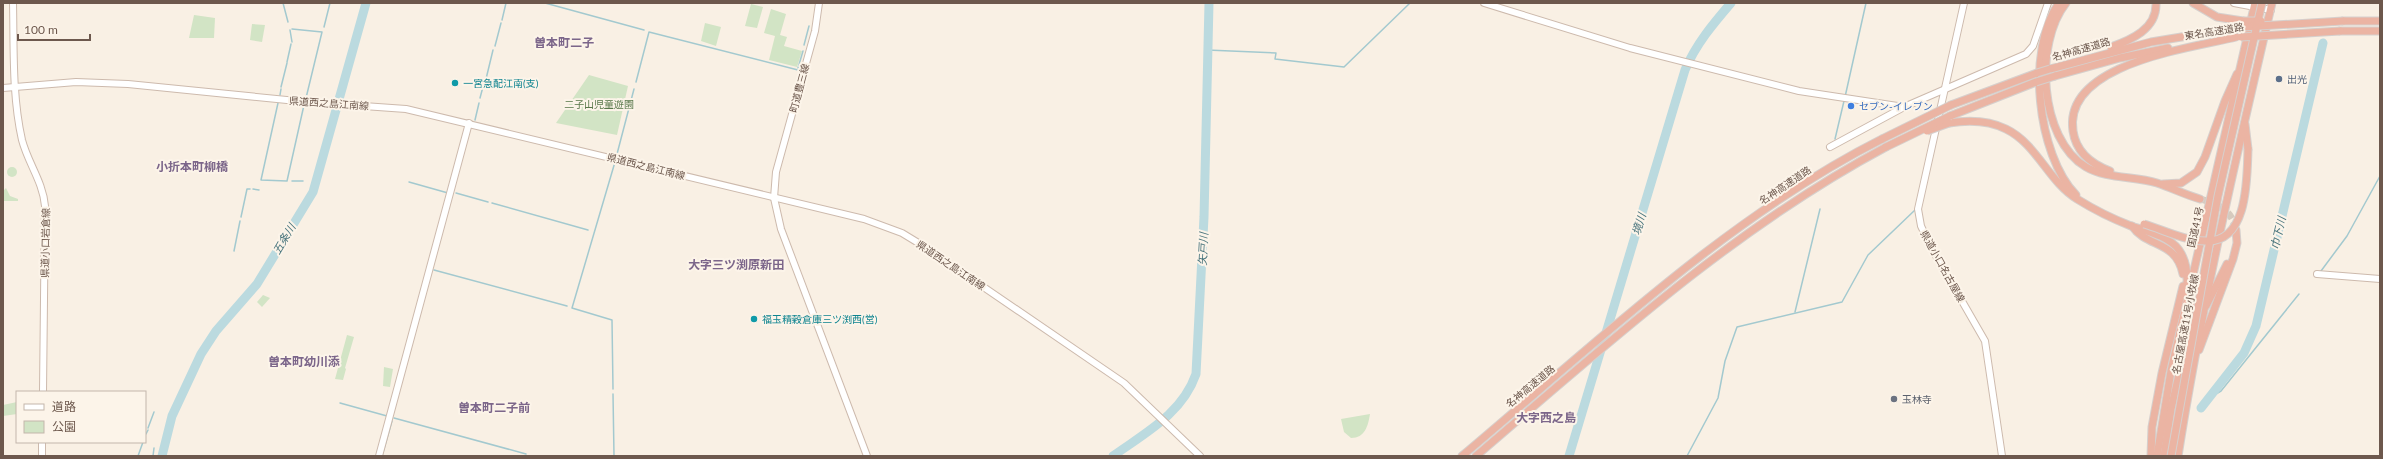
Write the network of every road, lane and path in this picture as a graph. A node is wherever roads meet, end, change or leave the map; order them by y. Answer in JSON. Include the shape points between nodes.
{"nodes":[{"id":1,"x":13,"y":3,"type":"edge"},
{"id":2,"x":819,"y":3,"type":"edge"},
{"id":3,"x":1484,"y":3,"type":"edge"},
{"id":4,"x":1964,"y":3,"type":"edge"},
{"id":5,"x":2048,"y":3,"type":"edge"},
{"id":6,"x":2059,"y":3,"type":"edge"},
{"id":7,"x":2066,"y":3,"type":"edge"},
{"id":8,"x":2156,"y":3,"type":"edge"},
{"id":9,"x":2192,"y":3,"type":"edge"},
{"id":10,"x":2234,"y":3,"type":"edge"},
{"id":11,"x":2262,"y":3,"type":"edge"},
{"id":12,"x":2255,"y":5,"type":"edge"},
{"id":13,"x":2271,"y":6,"type":"edge"},
{"id":14,"x":2380,"y":21,"type":"edge"},
{"id":15,"x":2243,"y":24,"type":"junction"},
{"id":16,"x":2380,"y":31,"type":"edge"},
{"id":17,"x":2179,"y":36,"type":"joint"},
{"id":18,"x":2239,"y":37,"type":"junction"},
{"id":19,"x":2244,"y":61,"type":"junction"},
{"id":20,"x":2049,"y":67,"type":"junction"},
{"id":21,"x":2055,"y":76,"type":"joint"},
{"id":22,"x":15,"y":86,"type":"junction"},
{"id":23,"x":3,"y":88,"type":"edge"},
{"id":24,"x":1945,"y":88,"type":"junction"},
{"id":25,"x":1904,"y":107,"type":"junction"},
{"id":26,"x":2245,"y":118,"type":"junction"},
{"id":27,"x":469,"y":123,"type":"junction"},
{"id":28,"x":1907,"y":136,"type":"junction"},
{"id":29,"x":1830,"y":147,"type":"dead end"},
{"id":30,"x":2124,"y":176,"type":"junction"},
{"id":31,"x":2157,"y":183,"type":"junction"},
{"id":32,"x":774,"y":198,"type":"junction"},
{"id":33,"x":2200,"y":199,"type":"tunnel mouth"},
{"id":34,"x":2088,"y":205,"type":"junction"},
{"id":35,"x":2132,"y":226,"type":"junction"},
{"id":36,"x":2201,"y":244,"type":"junction"},
{"id":37,"x":2317,"y":274,"type":"dead end"},
{"id":38,"x":2380,"y":279,"type":"edge"},
{"id":39,"x":2187,"y":309,"type":"junction"},
{"id":40,"x":2202,"y":314,"type":"junction"},
{"id":41,"x":43,"y":391,"type":"edge"},
{"id":42,"x":42,"y":443,"type":"edge"},
{"id":43,"x":42,"y":456,"type":"edge"},
{"id":44,"x":379,"y":456,"type":"edge"},
{"id":45,"x":867,"y":456,"type":"edge"},
{"id":46,"x":1200,"y":456,"type":"edge"},
{"id":47,"x":1462,"y":456,"type":"edge"},
{"id":48,"x":1476,"y":456,"type":"edge"},
{"id":49,"x":2002,"y":456,"type":"edge"},
{"id":50,"x":2151,"y":456,"type":"edge"},
{"id":51,"x":2157,"y":456,"type":"edge"},
{"id":52,"x":2164,"y":456,"type":"edge"},
{"id":53,"x":2171,"y":456,"type":"edge"},
{"id":54,"x":2178,"y":456,"type":"edge"}],
"edges":[{"from":1,"to":22,"type":"main road","name":"県道小口岩倉線"},
{"from":2,"to":32,"type":"main road","name":"町道豊三線","via":[[814,31],[776,172]]},
{"from":3,"to":25,"type":"main road","via":[[1630,48],[1799,91]]},
{"from":4,"to":24,"type":"main road","name":"県道小口名古屋線"},
{"from":5,"to":24,"type":"main road","via":[[2033,46],[2026,54]]},
{"from":6,"to":34,"type":"highway","via":[[2046,30],[2041,53],[2042,111],[2050,147],[2062,177],[2072,191]]},
{"from":7,"to":30,"type":"highway","via":[[2057,15],[2047,49],[2046,86],[2053,119],[2066,147],[2084,166],[2097,172]]},
{"from":8,"to":20,"type":"highway","via":[[2151,21],[2133,38]]},
{"from":9,"to":15,"type":"highway","via":[[2218,16]]},
{"from":10,"to":12,"type":"main road"},
{"from":11,"to":53,"type":"highway","name":"名古屋高速11号小牧線","bridge":true,"via":[[2218,196]]},
{"from":12,"to":13,"type":"main road"},
{"from":12,"to":19,"type":"highway","name":"国道41号"},
{"from":13,"to":26,"type":"highway"},
{"from":14,"to":15,"type":"highway","bridge":true,"via":[[2291,19]]},
{"from":15,"to":17,"type":"highway","name":"東名高速道路"},
{"from":16,"to":18,"type":"highway","name":"東名高速道路","bridge":true},
{"from":17,"to":20,"type":"highway","name":"名神高速道路"},
{"from":18,"to":21,"type":"highway","name":"東名高速道路","via":[[2151,52]]},
{"from":18,"to":30,"type":"highway","via":[[2133,63],[2105,76],[2083,96],[2073,121],[2077,144],[2093,162]]},
{"from":19,"to":31,"type":"highway","via":[[2225,100],[2205,157],[2197,172],[2181,183]]},
{"from":19,"to":36,"type":"highway","name":"国道41号"},
{"from":20,"to":47,"type":"highway","name":"名神高速道路","bridge":true,"via":[[1951,105],[1882,139],[1818,175],[1762,212],[1681,273]]},
{"from":21,"to":28,"type":"highway","name":"名神高速道路","bridge":true,"via":[[1950,116]]},
{"from":22,"to":23,"type":"main road","name":"県道西之島江南線"},
{"from":22,"to":27,"type":"main road","name":"県道西之島江南線","via":[[76,82],[128,84],[406,109]]},
{"from":22,"to":41,"type":"main road","name":"県道小口岩倉線","via":[[22,140],[45,201]]},
{"from":24,"to":25,"type":"main road"},
{"from":24,"to":49,"type":"main road","name":"県道小口名古屋線","via":[[1918,217],[1932,249],[1985,341]]},
{"from":25,"to":29,"type":"main road"},
{"from":26,"to":35,"type":"highway","bridge":true,"via":[[2248,150],[2240,216],[2226,236],[2212,241],[2199,241],[2144,224]]},
{"from":26,"to":40,"type":"highway"},
{"from":27,"to":32,"type":"main road","name":"県道西之島江南線"},
{"from":27,"to":44,"type":"main road"},
{"from":28,"to":34,"type":"highway","bridge":true,"via":[[1949,123],[1974,121],[2006,130],[2031,149],[2063,189]]},
{"from":28,"to":48,"type":"highway","name":"名神高速道路","bridge":true,"via":[[1822,184],[1766,220],[1686,279]]},
{"from":30,"to":31,"type":"highway"},
{"from":31,"to":33,"type":"highway"},
{"from":32,"to":45,"type":"main road","name":"町道豊三線","via":[[781,228]]},
{"from":32,"to":46,"type":"main road","name":"県道西之島江南線","via":[[864,219],[902,233],[1129,386]]},
{"from":34,"to":35,"type":"highway"},
{"from":35,"to":39,"type":"highway","via":[[2166,240],[2179,249],[2187,271]]},
{"from":35,"to":50,"type":"highway","via":[[2137,234],[2160,243],[2173,254],[2180,264],[2184,281],[2162,373],[2152,427]]},
{"from":36,"to":39,"type":"highway","name":"国道41号"},
{"from":36,"to":52,"type":"highway","via":[[2201,282],[2171,409]]},
{"from":37,"to":38,"type":"main road"},
{"from":39,"to":51,"type":"highway","name":"国道41号","via":[[2171,371]]},
{"from":40,"to":54,"type":"highway"},
{"from":40,"to":54,"type":"highway","via":[[2230,257],[2236,233],[2235,252],[2199,352],[2185,433]]},
{"from":42,"to":43,"type":"main road"}]}
